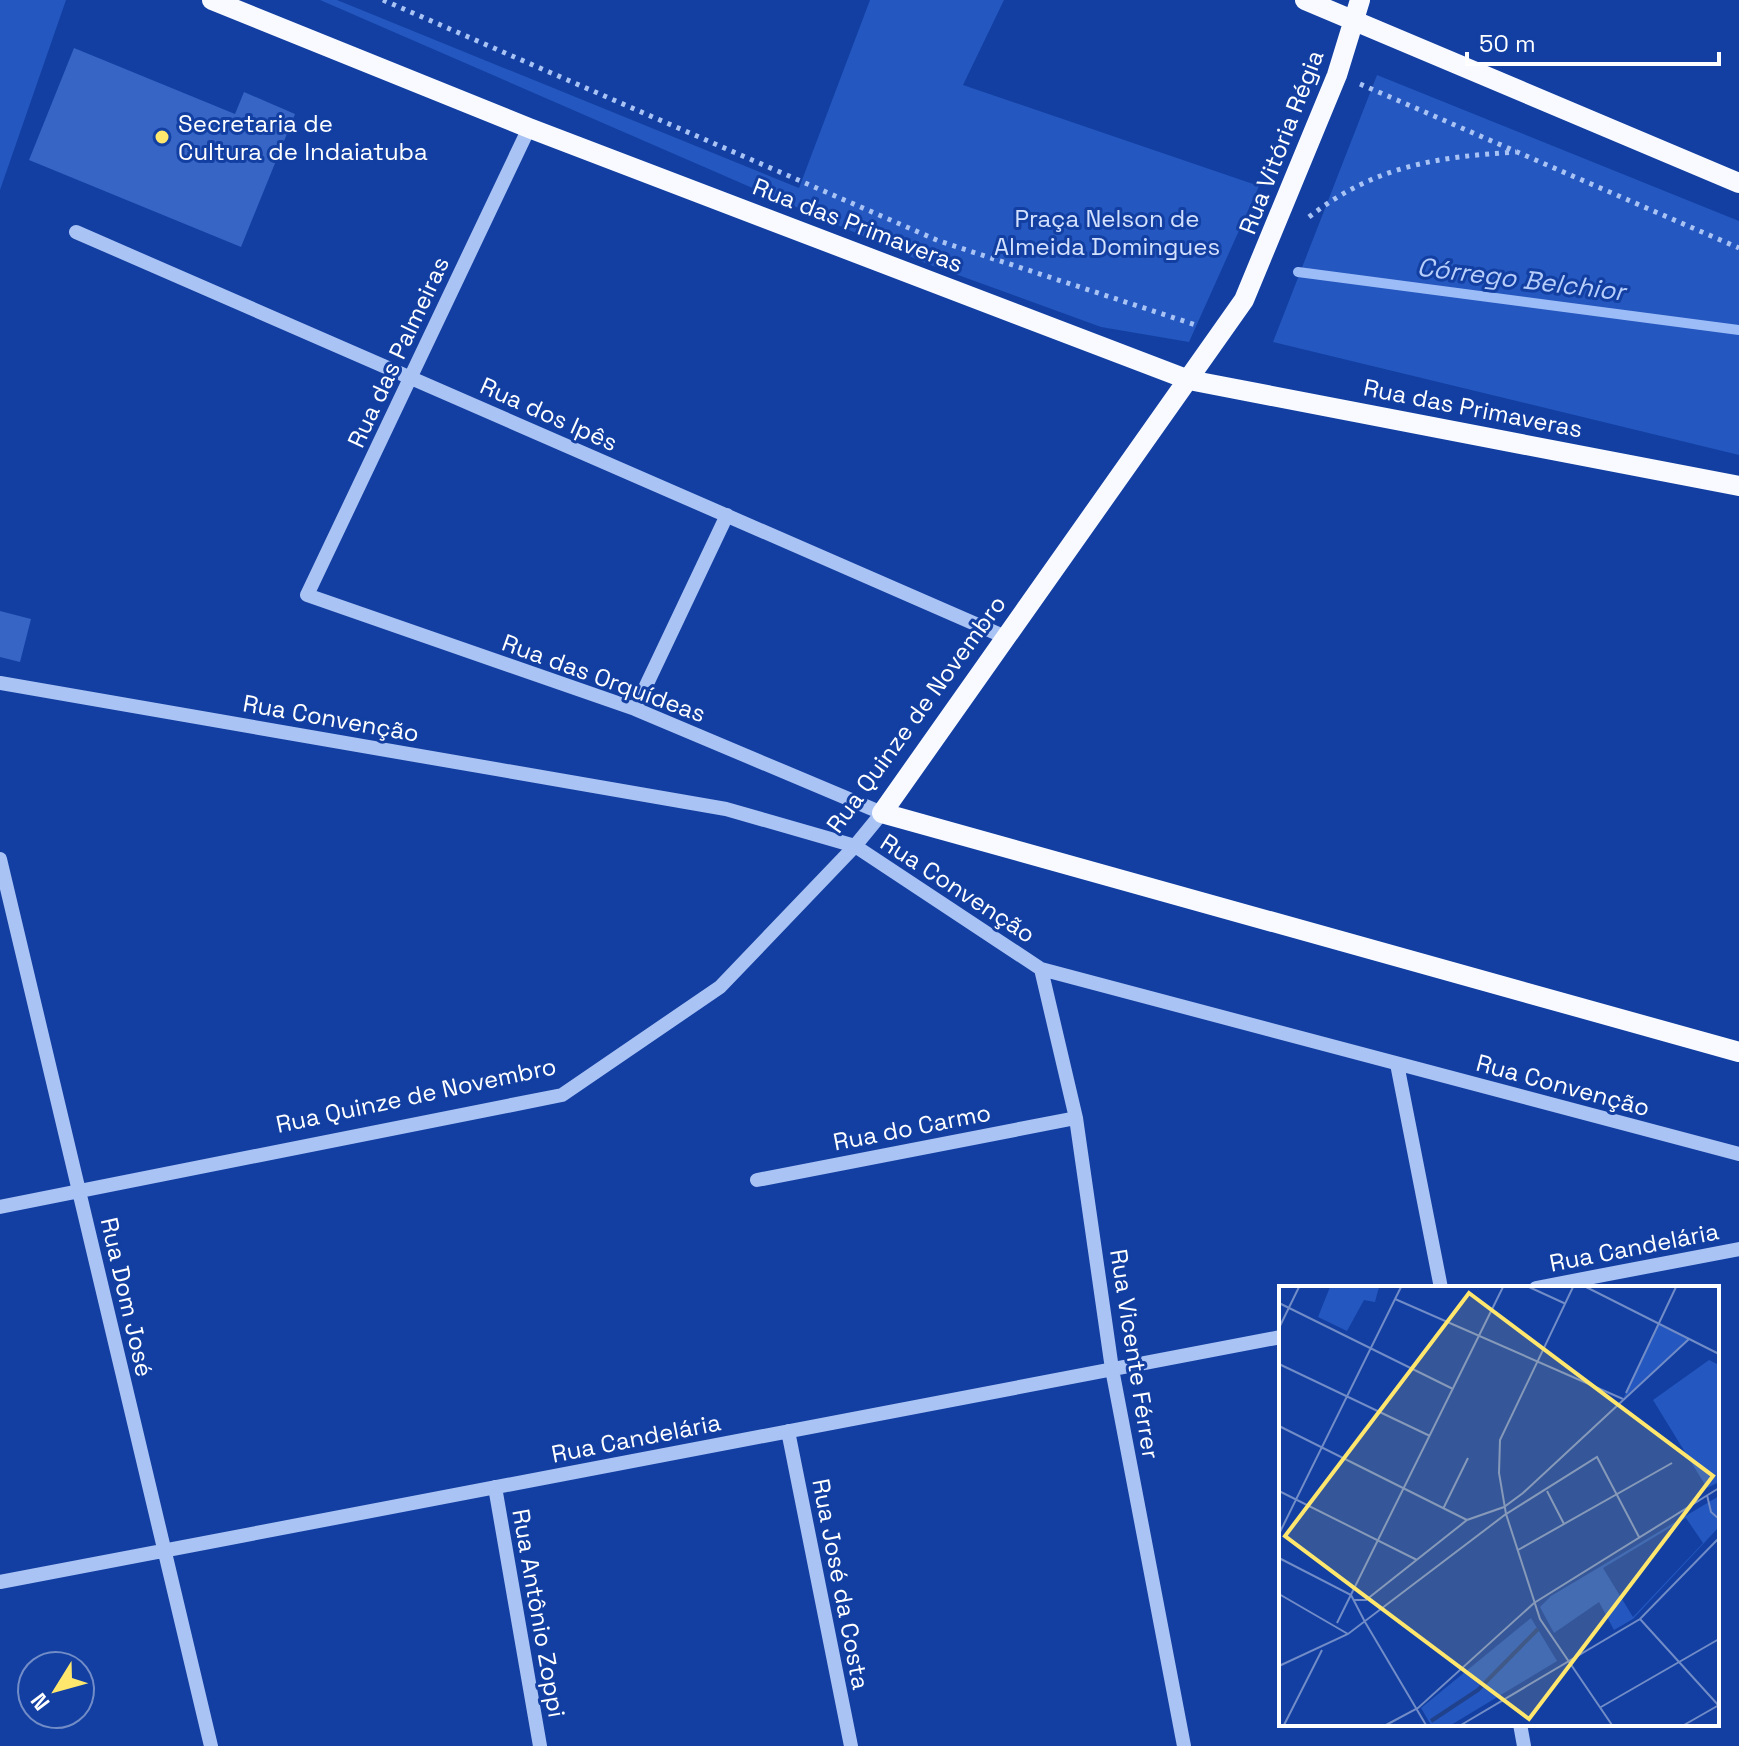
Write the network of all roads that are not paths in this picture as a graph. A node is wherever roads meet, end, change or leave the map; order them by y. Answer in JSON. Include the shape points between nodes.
{"nodes":[{"id":1,"x":212,"y":0,"type":"edge"},
{"id":2,"x":1305,"y":0,"type":"edge"},
{"id":3,"x":1357,"y":10,"type":"edge"},
{"id":4,"x":529,"y":128,"type":"junction"},
{"id":5,"x":1739,"y":183,"type":"edge"},
{"id":6,"x":76,"y":232,"type":"dead end"},
{"id":7,"x":411,"y":377,"type":"junction"},
{"id":8,"x":1189,"y":380,"type":"junction"},
{"id":9,"x":1739,"y":486,"type":"edge"},
{"id":10,"x":727,"y":515,"type":"junction"},
{"id":11,"x":307,"y":595,"type":"joint"},
{"id":12,"x":1003,"y":636,"type":"junction"},
{"id":13,"x":0,"y":683,"type":"edge"},
{"id":14,"x":635,"y":709,"type":"junction"},
{"id":15,"x":882,"y":813,"type":"junction"},
{"id":16,"x":855,"y":846,"type":"junction"},
{"id":17,"x":0,"y":859,"type":"edge"},
{"id":18,"x":1041,"y":969,"type":"junction"},
{"id":19,"x":1739,"y":1052,"type":"edge"},
{"id":20,"x":1397,"y":1064,"type":"junction"},
{"id":21,"x":1076,"y":1118,"type":"junction"},
{"id":22,"x":1739,"y":1154,"type":"edge"},
{"id":23,"x":757,"y":1180,"type":"dead end"},
{"id":24,"x":79,"y":1191,"type":"junction"},
{"id":25,"x":0,"y":1207,"type":"edge"},
{"id":26,"x":1739,"y":1249,"type":"edge"},
{"id":27,"x":1441,"y":1286,"type":"edge"},
{"id":28,"x":1546,"y":1286,"type":"edge"},
{"id":29,"x":1279,"y":1337,"type":"edge"},
{"id":30,"x":1112,"y":1369,"type":"junction"},
{"id":31,"x":788,"y":1431,"type":"junction"},
{"id":32,"x":495,"y":1487,"type":"junction"},
{"id":33,"x":165,"y":1551,"type":"junction"},
{"id":34,"x":0,"y":1582,"type":"edge"},
{"id":35,"x":1520,"y":1726,"type":"edge"},
{"id":36,"x":211,"y":1746,"type":"edge"},
{"id":37,"x":540,"y":1746,"type":"edge"},
{"id":38,"x":851,"y":1746,"type":"edge"},
{"id":39,"x":1184,"y":1746,"type":"edge"},
{"id":40,"x":1524,"y":1746,"type":"edge"}],
"edges":[{"from":1,"to":4,"type":"main road","name":"Rua das Primaveras"},
{"from":2,"to":3,"type":"main road"},
{"from":3,"to":5,"type":"main road"},
{"from":3,"to":8,"type":"main road","name":"Rua Vitória Régia","via":[[1337,75],[1244,300]]},
{"from":4,"to":7,"type":"street","name":"Rua das Palmeiras"},
{"from":4,"to":8,"type":"main road","name":"Rua das Primaveras"},
{"from":6,"to":7,"type":"street","name":"Rua dos Ipês"},
{"from":7,"to":10,"type":"street","name":"Rua dos Ipês"},
{"from":7,"to":11,"type":"street","name":"Rua das Palmeiras"},
{"from":8,"to":9,"type":"main road","name":"Rua das Primaveras"},
{"from":8,"to":12,"type":"main road","name":"Rua Quinze de Novembro"},
{"from":10,"to":12,"type":"street","name":"Rua dos Ipês"},
{"from":10,"to":14,"type":"street"},
{"from":11,"to":14,"type":"street","name":"Rua das Orquídeas"},
{"from":12,"to":15,"type":"main road","name":"Rua Quinze de Novembro"},
{"from":13,"to":16,"type":"street","name":"Rua Convenção","via":[[726,809]]},
{"from":14,"to":15,"type":"street","name":"Rua das Orquídeas"},
{"from":15,"to":16,"type":"street","name":"Rua Quinze de Novembro"},
{"from":15,"to":19,"type":"main road"},
{"from":16,"to":18,"type":"street","name":"Rua Convenção"},
{"from":16,"to":24,"type":"street","name":"Rua Quinze de Novembro","via":[[720,987],[562,1095]]},
{"from":17,"to":24,"type":"street","name":"Rua Dom José"},
{"from":18,"to":20,"type":"street","name":"Rua Convenção"},
{"from":18,"to":21,"type":"street","name":"Rua Vicente Férrer"},
{"from":20,"to":22,"type":"street","name":"Rua Convenção"},
{"from":20,"to":27,"type":"street"},
{"from":21,"to":23,"type":"street","name":"Rua do Carmo"},
{"from":21,"to":30,"type":"street","name":"Rua Vicente Férrer"},
{"from":24,"to":25,"type":"street","name":"Rua Quinze de Novembro"},
{"from":24,"to":33,"type":"street","name":"Rua Dom José"},
{"from":26,"to":28,"type":"street","name":"Rua Candelária"},
{"from":29,"to":30,"type":"street","name":"Rua Candelária"},
{"from":30,"to":31,"type":"street","name":"Rua Candelária"},
{"from":30,"to":39,"type":"street","name":"Rua Vicente Férrer"},
{"from":31,"to":32,"type":"street","name":"Rua Candelária"},
{"from":31,"to":38,"type":"street","name":"Rua José da Costa"},
{"from":32,"to":33,"type":"street","name":"Rua Candelária"},
{"from":32,"to":37,"type":"street","name":"Rua Antônio Zoppi"},
{"from":33,"to":34,"type":"street","name":"Rua Candelária"},
{"from":33,"to":36,"type":"street","name":"Rua Dom José"},
{"from":35,"to":40,"type":"street"}]}
